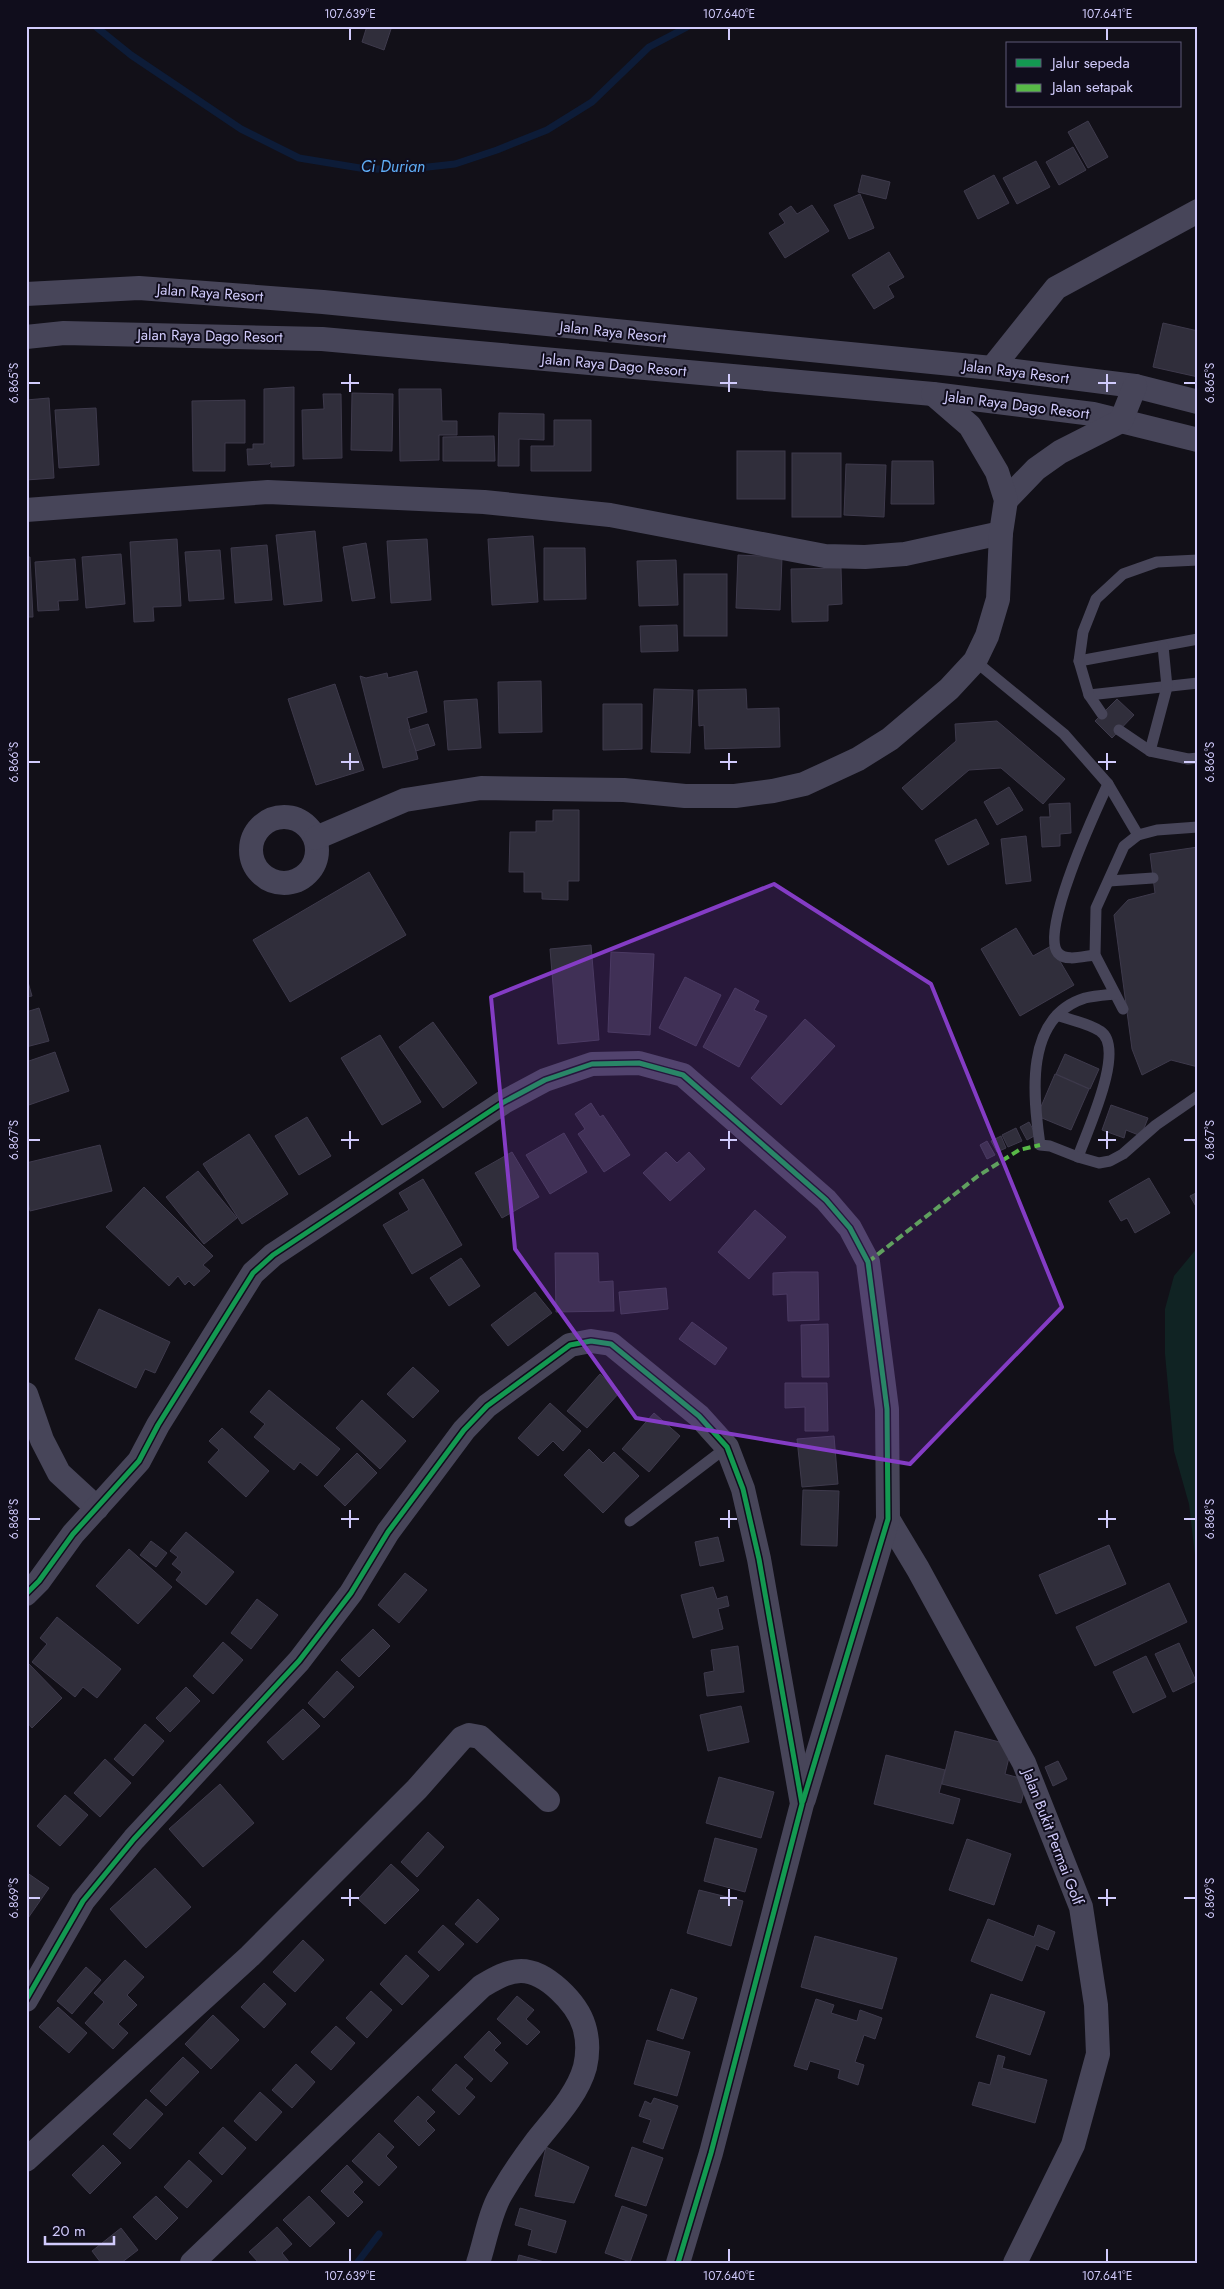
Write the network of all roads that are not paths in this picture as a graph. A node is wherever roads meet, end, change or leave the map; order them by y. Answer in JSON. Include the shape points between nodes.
{"nodes":[{"id":1,"x":1198,"y":211,"type":"edge"},
{"id":2,"x":26,"y":294,"type":"edge"},
{"id":3,"x":26,"y":337,"type":"edge"},
{"id":4,"x":992,"y":368,"type":"junction"},
{"id":5,"x":1135,"y":386,"type":"junction"},
{"id":6,"x":933,"y":394,"type":"junction"},
{"id":7,"x":1198,"y":402,"type":"edge"},
{"id":8,"x":1121,"y":421,"type":"junction"},
{"id":9,"x":1198,"y":440,"type":"edge"},
{"id":10,"x":1006,"y":500,"type":"junction"},
{"id":11,"x":26,"y":510,"type":"edge"},
{"id":12,"x":1002,"y":533,"type":"junction"},
{"id":13,"x":1198,"y":560,"type":"edge"},
{"id":14,"x":1198,"y":639,"type":"edge"},
{"id":15,"x":1163,"y":646,"type":"junction"},
{"id":16,"x":975,"y":661,"type":"junction"},
{"id":17,"x":1079,"y":661,"type":"junction"},
{"id":18,"x":1198,"y":683,"type":"edge"},
{"id":19,"x":1167,"y":687,"type":"junction"},
{"id":20,"x":1089,"y":695,"type":"junction"},
{"id":21,"x":1102,"y":714,"type":"dead end"},
{"id":22,"x":1119,"y":730,"type":"dead end"},
{"id":23,"x":1150,"y":751,"type":"junction"},
{"id":24,"x":1198,"y":758,"type":"edge"},
{"id":25,"x":1108,"y":784,"type":"junction"},
{"id":26,"x":1198,"y":827,"type":"edge"},
{"id":27,"x":1138,"y":835,"type":"junction"},
{"id":28,"x":316,"y":838,"type":"dead end"},
{"id":29,"x":1153,"y":878,"type":"dead end"},
{"id":30,"x":1108,"y":881,"type":"junction"},
{"id":31,"x":1095,"y":955,"type":"junction"},
{"id":32,"x":1115,"y":994,"type":"junction"},
{"id":33,"x":1123,"y":1009,"type":"dead end"},
{"id":34,"x":1057,"y":1014,"type":"junction"},
{"id":35,"x":1198,"y":1096,"type":"edge"},
{"id":36,"x":1078,"y":1156,"type":"junction"},
{"id":37,"x":26,"y":1394,"type":"edge"},
{"id":38,"x":728,"y":1447,"type":"junction"},
{"id":39,"x":97,"y":1508,"type":"junction"},
{"id":40,"x":888,"y":1519,"type":"junction"},
{"id":41,"x":630,"y":1521,"type":"dead end"},
{"id":42,"x":26,"y":1594,"type":"edge"},
{"id":43,"x":548,"y":1800,"type":"dead end"},
{"id":44,"x":802,"y":1804,"type":"junction"},
{"id":45,"x":26,"y":2000,"type":"edge"},
{"id":46,"x":26,"y":2160,"type":"edge"},
{"id":47,"x":192,"y":2263,"type":"edge"},
{"id":48,"x":478,"y":2263,"type":"edge"},
{"id":49,"x":678,"y":2263,"type":"edge"},
{"id":50,"x":1015,"y":2263,"type":"edge"}],
"edges":[{"from":1,"to":4,"type":"street","via":[[1056,288]]},
{"from":2,"to":4,"type":"street","name":"Jalan Raya Resort","via":[[139,288],[304,300]]},
{"from":3,"to":6,"type":"street","name":"Jalan Raya Dago Resort","via":[[64,333],[322,339]]},
{"from":4,"to":5,"type":"street","name":"Jalan Raya Resort"},
{"from":5,"to":7,"type":"street","name":"Jalan Raya Resort"},
{"from":5,"to":8,"type":"street"},
{"from":6,"to":8,"type":"street","name":"Jalan Raya Dago Resort","via":[[1093,414]]},
{"from":6,"to":10,"type":"street","via":[[970,426],[997,472]]},
{"from":8,"to":9,"type":"street","name":"Jalan Raya Dago Resort"},
{"from":8,"to":10,"type":"street","via":[[1060,452],[1036,469]]},
{"from":10,"to":12,"type":"street"},
{"from":11,"to":12,"type":"street","via":[[268,492],[484,502],[610,515],[826,556],[865,558],[905,554]]},
{"from":12,"to":16,"type":"street","via":[[998,599],[988,636]]},
{"from":13,"to":17,"type":"lane","via":[[1157,562],[1123,574],[1096,599],[1083,632]]},
{"from":14,"to":15,"type":"lane"},
{"from":15,"to":17,"type":"lane"},
{"from":15,"to":19,"type":"lane"},
{"from":16,"to":25,"type":"lane","via":[[1064,734]]},
{"from":16,"to":28,"type":"street","via":[[949,689],[890,739],[858,759],[804,784],[735,796],[482,788],[405,800]]},
{"from":17,"to":20,"type":"lane"},
{"from":18,"to":19,"type":"lane"},
{"from":19,"to":20,"type":"lane"},
{"from":19,"to":23,"type":"lane"},
{"from":20,"to":21,"type":"lane"},
{"from":22,"to":23,"type":"lane"},
{"from":23,"to":24,"type":"lane"},
{"from":25,"to":27,"type":"lane"},
{"from":25,"to":31,"type":"lane","via":[[1080,848],[1054,929],[1054,947],[1059,954],[1066,958]]},
{"from":26,"to":27,"type":"lane"},
{"from":27,"to":30,"type":"lane","via":[[1124,846]]},
{"from":29,"to":30,"type":"lane"},
{"from":30,"to":31,"type":"lane","via":[[1096,908]]},
{"from":31,"to":32,"type":"lane"},
{"from":32,"to":33,"type":"lane"},
{"from":32,"to":34,"type":"lane","via":[[1086,998]]},
{"from":34,"to":36,"type":"lane","via":[[1043,1036],[1035,1074],[1034,1105],[1040,1145]]},
{"from":34,"to":36,"type":"lane","via":[[1101,1031],[1110,1046],[1109,1069]]},
{"from":35,"to":36,"type":"lane","via":[[1116,1158],[1099,1163]]},
{"from":37,"to":39,"type":"street","via":[[42,1440],[59,1473]]},
{"from":38,"to":41,"type":"lane"},
{"from":38,"to":44,"type":"street","via":[[743,1489],[758,1559]]},
{"from":38,"to":45,"type":"street","via":[[700,1416],[619,1350],[611,1344],[591,1340],[570,1346],[487,1406],[464,1430],[388,1532],[351,1593],[300,1661],[134,1839],[83,1901]]},
{"from":39,"to":40,"type":"street","via":[[139,1461],[163,1416],[253,1273],[273,1255],[504,1102],[545,1080],[592,1064],[638,1063],[683,1075],[826,1200],[850,1228],[868,1262],[885,1389]]},
{"from":39,"to":42,"type":"street"},
{"from":40,"to":44,"type":"street"},
{"from":40,"to":50,"type":"street","name":"Jalan Bukit Permai Golf","via":[[1024,1764],[1081,1907],[1096,2005],[1098,2054],[1073,2145]]},
{"from":43,"to":46,"type":"street","via":[[480,1737],[469,1735],[462,1738],[417,1789],[250,1956]]},
{"from":44,"to":49,"type":"street","via":[[711,2154]]},
{"from":47,"to":48,"type":"street","via":[[482,1986],[501,1975],[521,1971],[539,1976],[560,1988],[584,2024],[588,2043],[584,2068],[559,2113],[500,2196]]}]}
